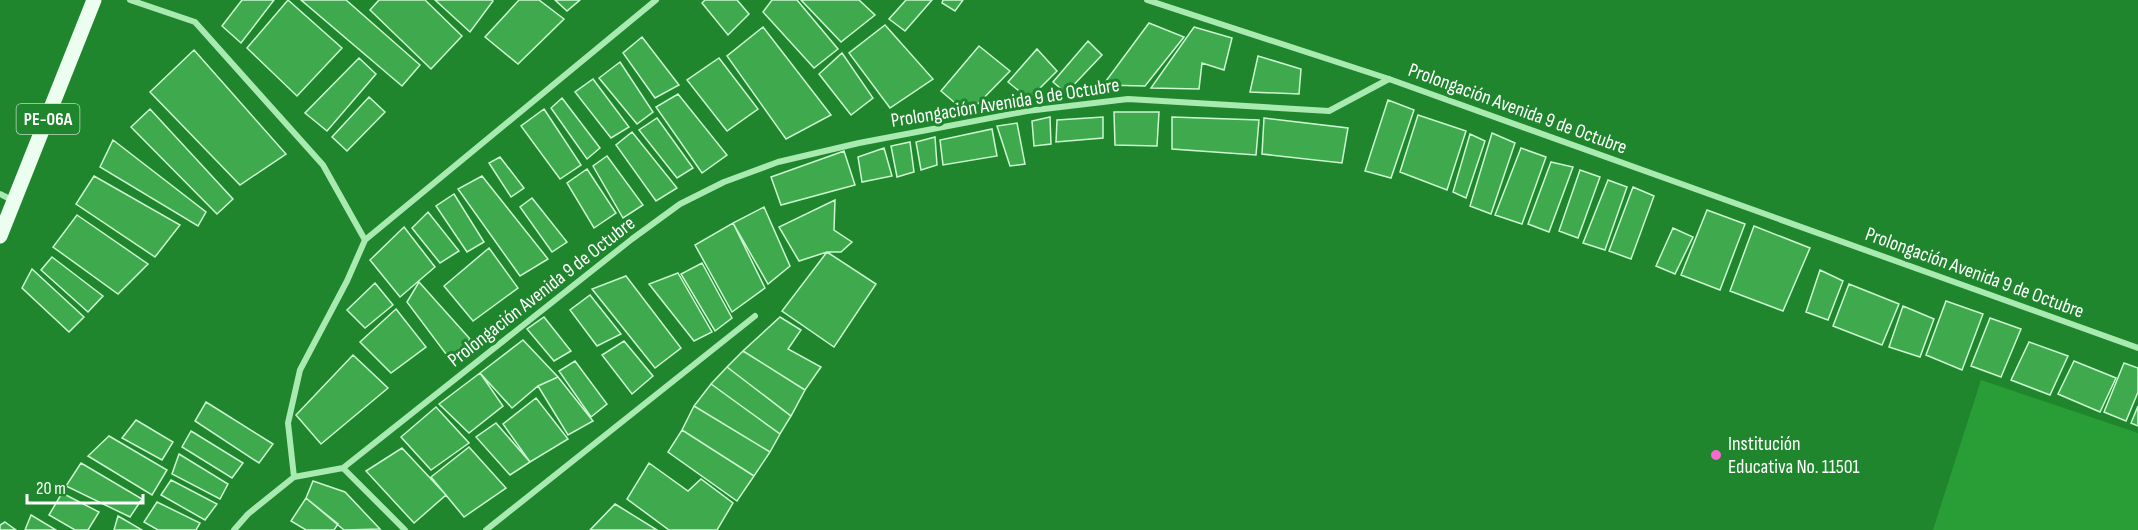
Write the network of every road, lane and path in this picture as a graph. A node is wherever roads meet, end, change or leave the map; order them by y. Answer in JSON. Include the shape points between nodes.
{"nodes":[{"id":1,"x":94,"y":0,"type":"edge"},
{"id":2,"x":130,"y":0,"type":"edge"},
{"id":3,"x":656,"y":0,"type":"edge"},
{"id":4,"x":1147,"y":0,"type":"edge"},
{"id":5,"x":1389,"y":79,"type":"junction"},
{"id":6,"x":0,"y":194,"type":"edge"},
{"id":7,"x":15,"y":202,"type":"junction"},
{"id":8,"x":0,"y":236,"type":"edge"},
{"id":9,"x":365,"y":240,"type":"junction"},
{"id":10,"x":755,"y":316,"type":"dead end"},
{"id":11,"x":2138,"y":348,"type":"edge"},
{"id":12,"x":343,"y":468,"type":"junction"},
{"id":13,"x":294,"y":477,"type":"junction"},
{"id":14,"x":234,"y":530,"type":"edge"},
{"id":15,"x":405,"y":530,"type":"edge"},
{"id":16,"x":486,"y":530,"type":"edge"}],
"edges":[{"from":1,"to":7,"type":"main road","number":"PE-06A"},
{"from":2,"to":9,"type":"street","via":[[195,22],[323,165]]},
{"from":3,"to":9,"type":"street"},
{"from":4,"to":5,"type":"street"},
{"from":5,"to":11,"type":"street","name":"Prolongación Avenida 9 de Octubre"},
{"from":5,"to":12,"type":"street","name":"Prolongación Avenida 9 de Octubre","via":[[1329,111],[1128,99],[1027,111],[778,162],[724,182],[680,204],[632,239]]},
{"from":6,"to":7,"type":"street"},
{"from":7,"to":8,"type":"main road","number":"PE-06A"},
{"from":9,"to":13,"type":"street","via":[[300,370],[288,423]]},
{"from":10,"to":16,"type":"street"},
{"from":12,"to":13,"type":"street","name":"Prolongación Avenida 9 de Octubre"},
{"from":12,"to":15,"type":"street"},
{"from":13,"to":14,"type":"street","name":"Prolongación Avenida 9 de Octubre"}]}
